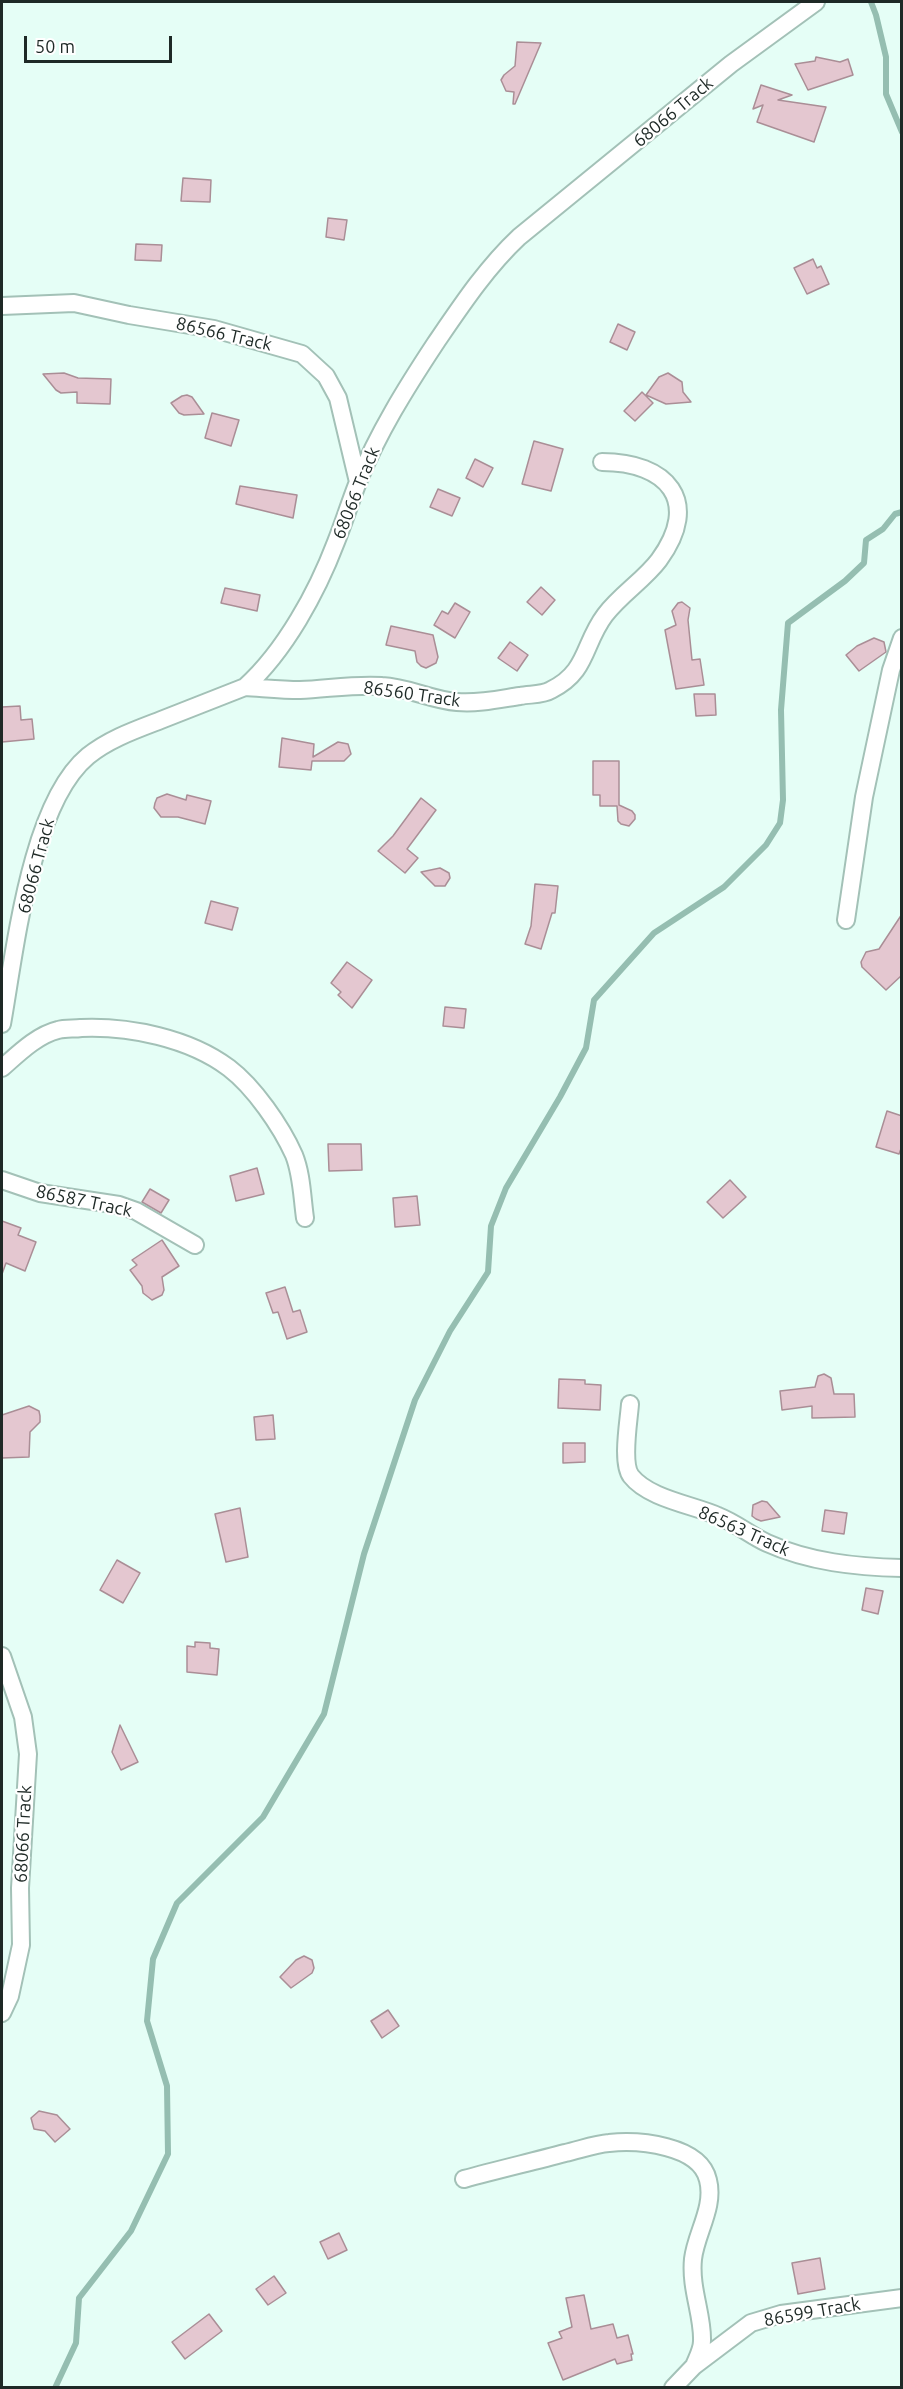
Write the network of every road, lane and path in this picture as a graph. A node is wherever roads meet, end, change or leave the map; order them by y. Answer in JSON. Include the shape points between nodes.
{"nodes":[{"id":1,"x":816,"y":2,"type":"edge"},
{"id":2,"x":2,"y":306,"type":"edge"},
{"id":3,"x":602,"y":462,"type":"dead end"},
{"id":4,"x":358,"y":482,"type":"junction"},
{"id":5,"x":902,"y":638,"type":"edge"},
{"id":6,"x":245,"y":687,"type":"junction"},
{"id":7,"x":846,"y":920,"type":"dead end"},
{"id":8,"x":2,"y":1017,"type":"edge"},
{"id":9,"x":2,"y":1068,"type":"edge"},
{"id":10,"x":2,"y":1180,"type":"edge"},
{"id":11,"x":305,"y":1218,"type":"dead end"},
{"id":12,"x":195,"y":1245,"type":"dead end"},
{"id":13,"x":630,"y":1404,"type":"dead end"},
{"id":14,"x":902,"y":1568,"type":"edge"},
{"id":15,"x":2,"y":1656,"type":"edge"},
{"id":16,"x":2,"y":2013,"type":"edge"},
{"id":17,"x":464,"y":2179,"type":"dead end"},
{"id":18,"x":902,"y":2298,"type":"edge"},
{"id":19,"x":694,"y":2366,"type":"junction"},
{"id":20,"x":674,"y":2388,"type":"edge"}],
"edges":[{"from":1,"to":4,"type":"street","name":"68066 Track","via":[[731,64],[501,255],[463,302],[407,385]]},
{"from":2,"to":4,"type":"street","name":"86566 Track","via":[[74,303],[214,329],[302,354],[326,376],[338,398]]},
{"from":3,"to":6,"type":"street","name":"86560 Track","via":[[621,462],[652,471],[676,494],[677,517],[667,549],[657,563],[612,606],[590,640],[581,665],[550,692],[495,701],[457,702],[386,686],[284,690]]},
{"from":4,"to":6,"type":"street","name":"68066 Track","via":[[335,545],[309,599],[273,659]]},
{"from":5,"to":7,"type":"street","via":[[891,670],[864,797]]},
{"from":6,"to":8,"type":"street","name":"68066 Track","via":[[113,739],[70,773],[53,803],[29,874]]},
{"from":9,"to":11,"type":"street","via":[[42,1036],[59,1029],[134,1030],[213,1058],[230,1068],[283,1133],[299,1173]]},
{"from":10,"to":12,"type":"street","name":"86587 Track","via":[[40,1193],[119,1205]]},
{"from":13,"to":14,"type":"street","name":"86563 Track","via":[[628,1469],[638,1482],[790,1552],[848,1564]]},
{"from":15,"to":16,"type":"street","name":"68066 Track","via":[[23,1717],[28,1754],[20,1888],[21,1945],[10,1996]]},
{"from":17,"to":19,"type":"street","via":[[609,2143],[652,2145],[691,2156],[704,2170],[710,2189],[693,2262],[702,2340]]},
{"from":18,"to":19,"type":"street","name":"86599 Track","via":[[781,2314],[751,2323]]},
{"from":19,"to":20,"type":"street","name":"86599 Track"}]}
